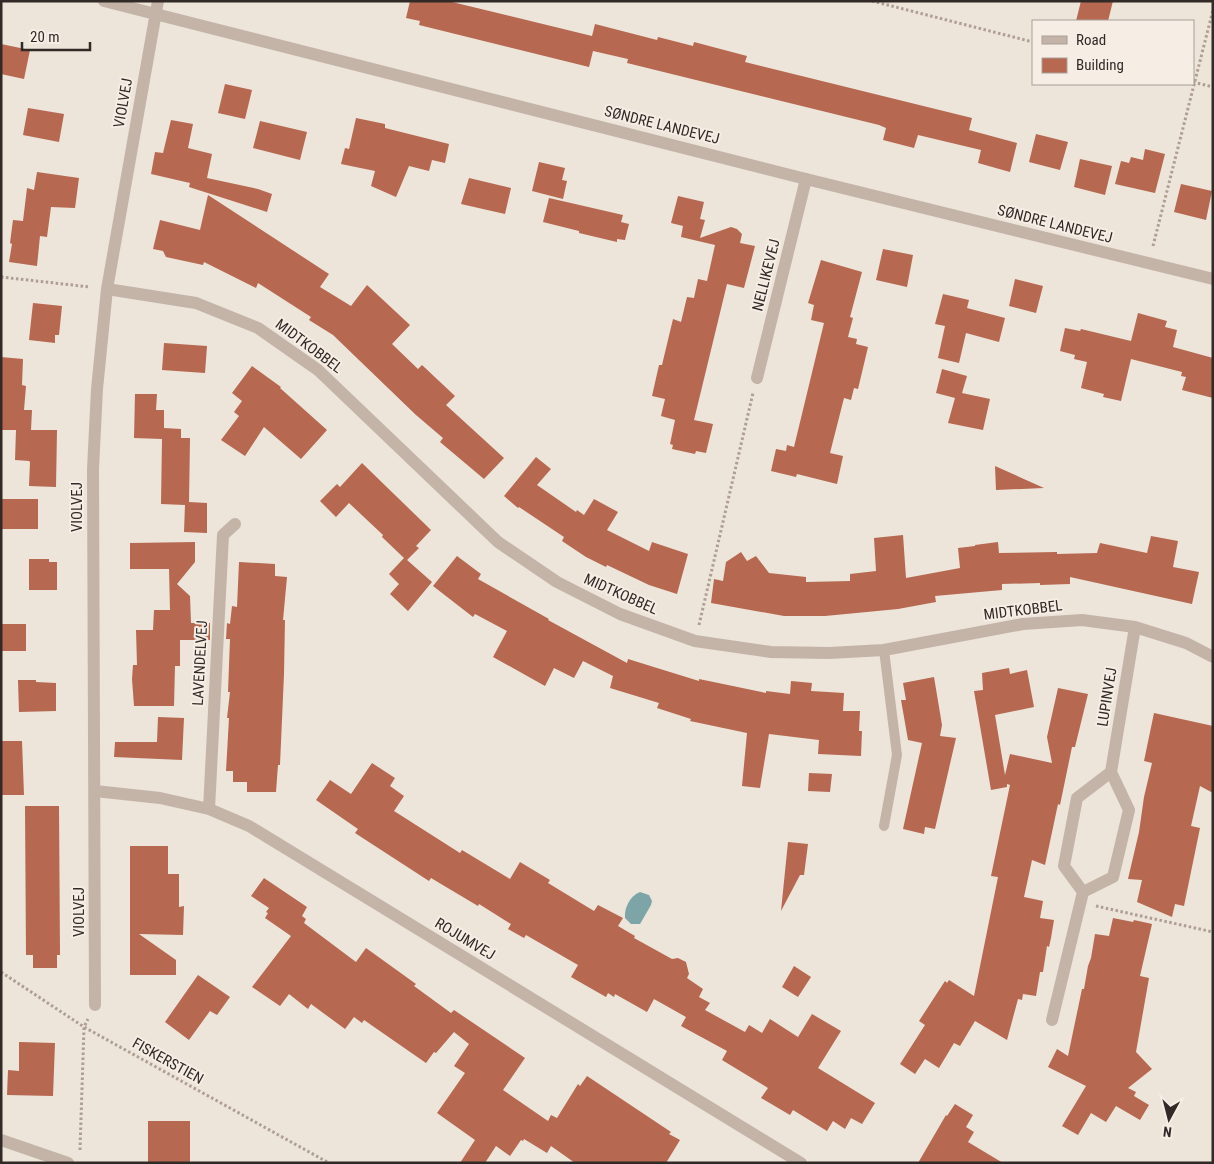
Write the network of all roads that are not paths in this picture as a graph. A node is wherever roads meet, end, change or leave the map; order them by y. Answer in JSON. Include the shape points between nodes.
{"nodes":[{"id":1,"x":104,"y":1,"type":"edge"},
{"id":2,"x":157,"y":7,"type":"edge"},
{"id":3,"x":806,"y":179,"type":"junction"},
{"id":4,"x":1213,"y":279,"type":"edge"},
{"id":5,"x":107,"y":289,"type":"junction"},
{"id":6,"x":757,"y":378,"type":"road end"},
{"id":7,"x":235,"y":524,"type":"dead end"},
{"id":8,"x":1135,"y":627,"type":"junction"},
{"id":9,"x":884,"y":650,"type":"junction"},
{"id":10,"x":1213,"y":657,"type":"edge"},
{"id":11,"x":1111,"y":772,"type":"junction"},
{"id":12,"x":95,"y":791,"type":"junction"},
{"id":13,"x":209,"y":809,"type":"junction"},
{"id":14,"x":884,"y":826,"type":"dead end"},
{"id":15,"x":1082,"y":898,"type":"junction"},
{"id":16,"x":95,"y":1005,"type":"road end"},
{"id":17,"x":1052,"y":1020,"type":"dead end"},
{"id":18,"x":1,"y":1140,"type":"edge"},
{"id":19,"x":68,"y":1163,"type":"edge"},
{"id":20,"x":800,"y":1163,"type":"edge"}],
"edges":[{"from":1,"to":2,"type":"street","name":"SØNDRE LANDEVEJ"},
{"from":2,"to":3,"type":"street","name":"SØNDRE LANDEVEJ"},
{"from":2,"to":5,"type":"street","name":"VIOLVEJ"},
{"from":3,"to":4,"type":"street","name":"SØNDRE LANDEVEJ"},
{"from":3,"to":6,"type":"street","name":"NELLIKEVEJ"},
{"from":5,"to":9,"type":"street","name":"MIDTKOBBEL","via":[[196,304],[258,328],[318,370],[498,542],[557,582],[620,614],[695,641],[771,652]]},
{"from":5,"to":12,"type":"street","name":"VIOLVEJ","via":[[93,469]]},
{"from":7,"to":13,"type":"street","name":"LAVENDELVEJ","via":[[223,536]]},
{"from":8,"to":9,"type":"street","name":"MIDTKOBBEL","via":[[1082,620],[1023,624]]},
{"from":8,"to":10,"type":"street","name":"MIDTKOBBEL"},
{"from":8,"to":11,"type":"street","name":"LUPINVEJ"},
{"from":9,"to":14,"type":"lane","via":[[897,755]]},
{"from":11,"to":15,"type":"street","via":[[1129,810],[1113,877]]},
{"from":11,"to":15,"type":"street","via":[[1077,798],[1064,866]]},
{"from":12,"to":13,"type":"street","name":"ROJUMVEJ","via":[[160,798]]},
{"from":12,"to":16,"type":"street","name":"VIOLVEJ"},
{"from":13,"to":20,"type":"street","name":"ROJUMVEJ","via":[[248,826]]},
{"from":15,"to":17,"type":"street"},
{"from":18,"to":19,"type":"street"}]}
